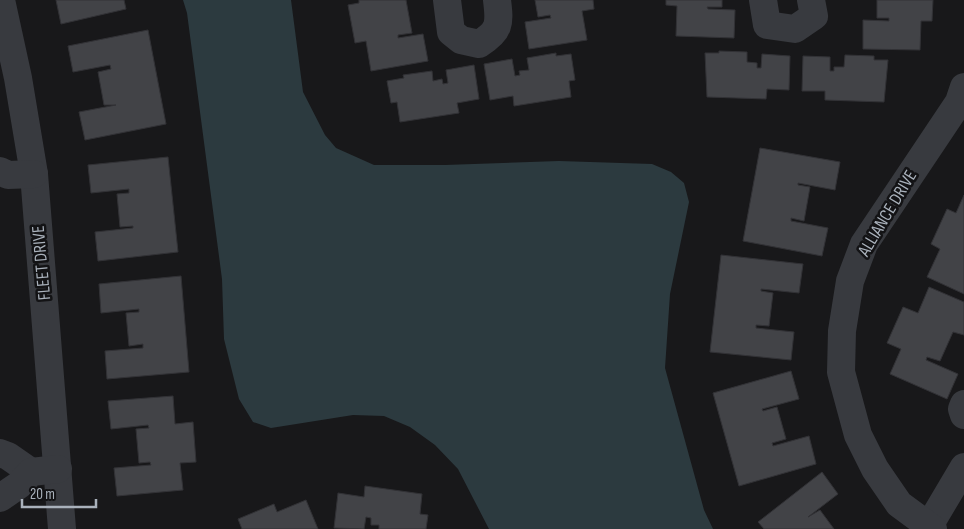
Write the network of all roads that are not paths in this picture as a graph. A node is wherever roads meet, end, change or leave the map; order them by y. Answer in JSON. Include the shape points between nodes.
{"nodes":[{"id":1,"x":1,"y":0,"type":"edge"},
{"id":2,"x":447,"y":0,"type":"edge"},
{"id":3,"x":497,"y":0,"type":"edge"},
{"id":4,"x":762,"y":0,"type":"edge"},
{"id":5,"x":811,"y":0,"type":"edge"},
{"id":6,"x":964,"y":87,"type":"edge"},
{"id":7,"x":34,"y":174,"type":"junction"},
{"id":8,"x":3,"y":176,"type":"edge"},
{"id":9,"x":964,"y":404,"type":"edge"},
{"id":10,"x":964,"y":415,"type":"edge"},
{"id":11,"x":0,"y":453,"type":"edge"},
{"id":12,"x":964,"y":467,"type":"edge"},
{"id":13,"x":58,"y":468,"type":"junction"},
{"id":14,"x":31,"y":472,"type":"junction"},
{"id":15,"x":0,"y":498,"type":"edge"},
{"id":16,"x":931,"y":528,"type":"edge"},
{"id":17,"x":62,"y":529,"type":"edge"}],
"edges":[{"from":1,"to":7,"type":"street","name":"FLEET DRIVE"},
{"from":2,"to":3,"type":"street","via":[[451,32],[461,40],[478,44],[491,36],[500,22]]},
{"from":4,"to":5,"type":"street","via":[[767,25],[795,29],[814,16]]},
{"from":6,"to":16,"type":"street","name":"ALLIANCE DRIVE","via":[[959,102],[864,244],[850,281],[842,331],[841,372],[858,435],[875,469],[899,504]]},
{"from":7,"to":8,"type":"street"},
{"from":7,"to":13,"type":"street","name":"FLEET DRIVE"},
{"from":9,"to":10,"type":"street"},
{"from":11,"to":14,"type":"street"},
{"from":12,"to":16,"type":"street"},
{"from":13,"to":14,"type":"street"},
{"from":13,"to":17,"type":"street","name":"FLEET DRIVE"},
{"from":14,"to":15,"type":"street"}]}
